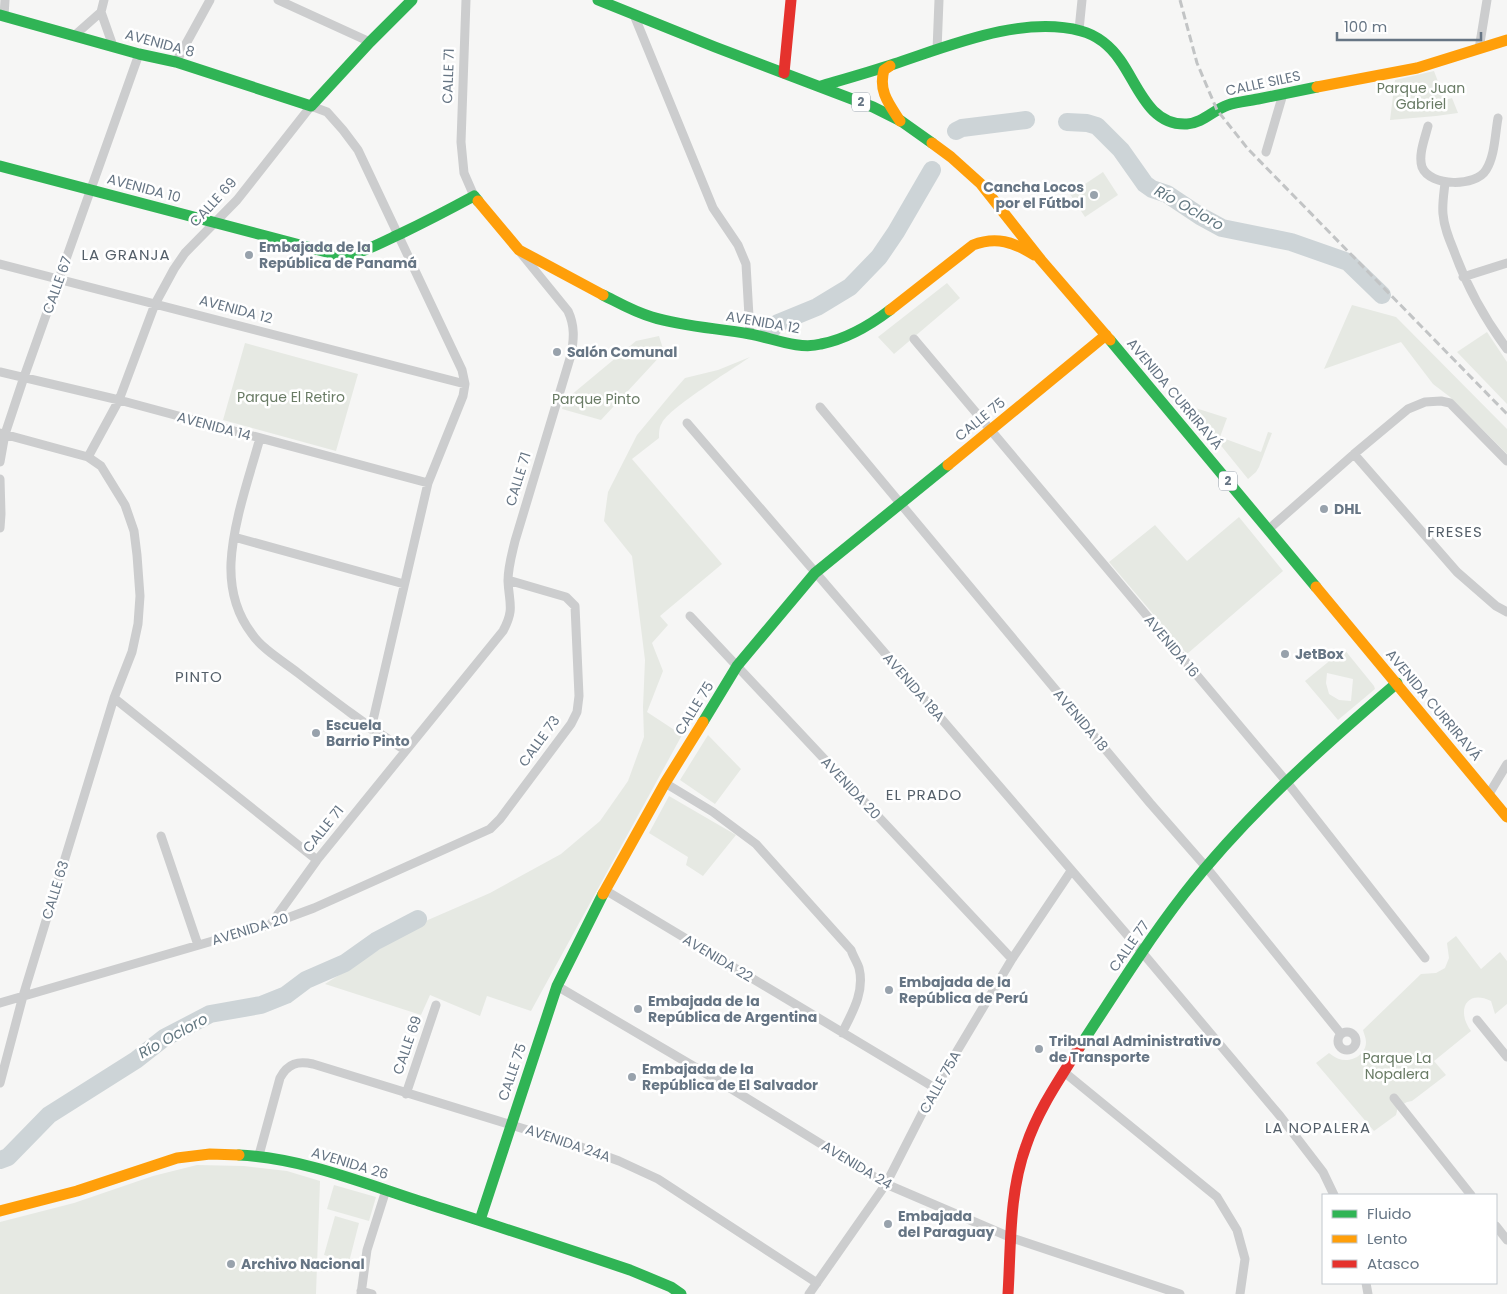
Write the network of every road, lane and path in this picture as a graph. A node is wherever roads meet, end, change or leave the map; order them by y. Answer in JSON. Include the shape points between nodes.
{"nodes":[{"id":1,"x":5,"y":0,"type":"edge"},
{"id":2,"x":104,"y":0,"type":"edge"},
{"id":3,"x":210,"y":0,"type":"edge"},
{"id":4,"x":278,"y":0,"type":"edge"},
{"id":5,"x":412,"y":0,"type":"edge"},
{"id":6,"x":466,"y":0,"type":"edge"},
{"id":7,"x":626,"y":0,"type":"edge"},
{"id":8,"x":791,"y":0,"type":"edge"},
{"id":9,"x":939,"y":0,"type":"edge"},
{"id":10,"x":1082,"y":0,"type":"edge"},
{"id":11,"x":1487,"y":0,"type":"edge"},
{"id":12,"x":603,"y":1,"type":"edge"},
{"id":13,"x":100,"y":12,"type":"junction"},
{"id":14,"x":631,"y":14,"type":"junction"},
{"id":15,"x":2,"y":16,"type":"edge"},
{"id":16,"x":1079,"y":30,"type":"junction"},
{"id":17,"x":75,"y":35,"type":"junction"},
{"id":18,"x":1507,"y":40,"type":"edge"},
{"id":19,"x":370,"y":42,"type":"junction"},
{"id":20,"x":114,"y":46,"type":"junction"},
{"id":21,"x":1479,"y":49,"type":"junction"},
{"id":22,"x":937,"y":50,"type":"junction"},
{"id":23,"x":140,"y":54,"type":"junction"},
{"id":24,"x":176,"y":62,"type":"junction"},
{"id":25,"x":892,"y":65,"type":"junction"},
{"id":26,"x":784,"y":73,"type":"junction"},
{"id":27,"x":821,"y":86,"type":"junction"},
{"id":28,"x":1284,"y":94,"type":"junction"},
{"id":29,"x":311,"y":106,"type":"junction"},
{"id":30,"x":1498,"y":118,"type":"dead end"},
{"id":31,"x":901,"y":121,"type":"junction"},
{"id":32,"x":1428,"y":126,"type":"dead end"},
{"id":33,"x":1266,"y":152,"type":"dead end"},
{"id":34,"x":0,"y":166,"type":"edge"},
{"id":35,"x":1445,"y":183,"type":"junction"},
{"id":36,"x":90,"y":189,"type":"junction"},
{"id":37,"x":474,"y":196,"type":"junction"},
{"id":38,"x":215,"y":223,"type":"junction"},
{"id":39,"x":398,"y":236,"type":"junction"},
{"id":40,"x":519,"y":250,"type":"junction"},
{"id":41,"x":1041,"y":260,"type":"junction"},
{"id":42,"x":1507,"y":263,"type":"edge"},
{"id":43,"x":0,"y":264,"type":"edge"},
{"id":44,"x":1463,"y":276,"type":"junction"},
{"id":45,"x":59,"y":279,"type":"junction"},
{"id":46,"x":155,"y":304,"type":"junction"},
{"id":47,"x":750,"y":334,"type":"junction"},
{"id":48,"x":1106,"y":335,"type":"junction"},
{"id":49,"x":914,"y":339,"type":"dead end"},
{"id":50,"x":1507,"y":349,"type":"edge"},
{"id":51,"x":0,"y":372,"type":"edge"},
{"id":52,"x":24,"y":377,"type":"junction"},
{"id":53,"x":465,"y":384,"type":"junction"},
{"id":54,"x":119,"y":400,"type":"junction"},
{"id":55,"x":820,"y":407,"type":"dead end"},
{"id":56,"x":687,"y":423,"type":"dead end"},
{"id":57,"x":991,"y":430,"type":"junction"},
{"id":58,"x":2,"y":434,"type":"edge"},
{"id":59,"x":260,"y":438,"type":"junction"},
{"id":60,"x":1354,"y":454,"type":"junction"},
{"id":61,"x":88,"y":458,"type":"junction"},
{"id":62,"x":1507,"y":461,"type":"edge"},
{"id":63,"x":0,"y":462,"type":"edge"},
{"id":64,"x":0,"y":479,"type":"edge"},
{"id":65,"x":428,"y":483,"type":"junction"},
{"id":66,"x":900,"y":502,"type":"junction"},
{"id":67,"x":0,"y":528,"type":"edge"},
{"id":68,"x":1269,"y":529,"type":"junction"},
{"id":69,"x":234,"y":537,"type":"junction"},
{"id":70,"x":815,"y":573,"type":"junction"},
{"id":71,"x":508,"y":580,"type":"junction"},
{"id":72,"x":404,"y":584,"type":"junction"},
{"id":73,"x":1507,"y":612,"type":"edge"},
{"id":74,"x":690,"y":616,"type":"dead end"},
{"id":75,"x":737,"y":666,"type":"junction"},
{"id":76,"x":1397,"y":683,"type":"junction"},
{"id":77,"x":114,"y":698,"type":"junction"},
{"id":78,"x":371,"y":729,"type":"junction"},
{"id":79,"x":406,"y":750,"type":"junction"},
{"id":80,"x":1507,"y":764,"type":"edge"},
{"id":81,"x":1286,"y":781,"type":"junction"},
{"id":82,"x":665,"y":782,"type":"junction"},
{"id":83,"x":1488,"y":794,"type":"junction"},
{"id":84,"x":1507,"y":817,"type":"edge"},
{"id":85,"x":490,"y":829,"type":"joint"},
{"id":86,"x":161,"y":836,"type":"dead end"},
{"id":87,"x":317,"y":860,"type":"junction"},
{"id":88,"x":1206,"y":867,"type":"junction"},
{"id":89,"x":1072,"y":871,"type":"junction"},
{"id":90,"x":605,"y":890,"type":"junction"},
{"id":91,"x":271,"y":924,"type":"junction"},
{"id":92,"x":198,"y":946,"type":"junction"},
{"id":93,"x":1141,"y":951,"type":"junction"},
{"id":94,"x":1425,"y":958,"type":"dead end"},
{"id":95,"x":1012,"y":959,"type":"junction"},
{"id":96,"x":557,"y":986,"type":"junction"},
{"id":97,"x":23,"y":996,"type":"junction"},
{"id":98,"x":0,"y":1003,"type":"edge"},
{"id":99,"x":436,"y":1005,"type":"dead end"},
{"id":100,"x":1476,"y":1020,"type":"dead end"},
{"id":101,"x":842,"y":1033,"type":"junction"},
{"id":102,"x":1342,"y":1034,"type":"dead end"},
{"id":103,"x":1507,"y":1057,"type":"edge"},
{"id":104,"x":1064,"y":1072,"type":"junction"},
{"id":105,"x":0,"y":1083,"type":"edge"},
{"id":106,"x":935,"y":1088,"type":"junction"},
{"id":107,"x":406,"y":1094,"type":"junction"},
{"id":108,"x":1394,"y":1098,"type":"dead end"},
{"id":109,"x":511,"y":1124,"type":"junction"},
{"id":110,"x":259,"y":1155,"type":"junction"},
{"id":111,"x":886,"y":1184,"type":"junction"},
{"id":112,"x":386,"y":1190,"type":"junction"},
{"id":113,"x":1334,"y":1194,"type":"edge"},
{"id":114,"x":1470,"y":1194,"type":"edge"},
{"id":115,"x":0,"y":1203,"type":"edge"},
{"id":116,"x":13,"y":1208,"type":"junction"},
{"id":117,"x":0,"y":1211,"type":"edge"},
{"id":118,"x":480,"y":1220,"type":"junction"},
{"id":119,"x":1497,"y":1227,"type":"edge"},
{"id":120,"x":1012,"y":1238,"type":"junction"},
{"id":121,"x":1507,"y":1240,"type":"edge"},
{"id":122,"x":817,"y":1283,"type":"junction"},
{"id":123,"x":361,"y":1293,"type":"edge"},
{"id":124,"x":372,"y":1294,"type":"edge"},
{"id":125,"x":681,"y":1294,"type":"edge"},
{"id":126,"x":810,"y":1294,"type":"edge"},
{"id":127,"x":1008,"y":1294,"type":"edge"},
{"id":128,"x":1180,"y":1294,"type":"edge"},
{"id":129,"x":1240,"y":1294,"type":"edge"}],
"edges":[{"from":1,"to":15,"type":"street"},
{"from":2,"to":13,"type":"street"},
{"from":3,"to":24,"type":"street"},
{"from":4,"to":19,"type":"street"},
{"from":5,"to":19,"type":"main road","name":"CALLE 69"},
{"from":6,"to":37,"type":"street","name":"CALLE 71","via":[[461,142],[464,173]]},
{"from":7,"to":14,"type":"main road"},
{"from":8,"to":26,"type":"main road"},
{"from":9,"to":22,"type":"street"},
{"from":10,"to":16,"type":"street"},
{"from":11,"to":21,"type":"street"},
{"from":12,"to":14,"type":"main road","number":"2"},
{"from":13,"to":17,"type":"street"},
{"from":13,"to":20,"type":"street"},
{"from":14,"to":26,"type":"main road","number":"2"},
{"from":14,"to":47,"type":"street","via":[[713,208],[738,245],[746,264]]},
{"from":15,"to":17,"type":"main road","name":"AVENIDA 8"},
{"from":16,"to":22,"type":"main road","name":"CALLE SILES","via":[[1015,29]]},
{"from":16,"to":28,"type":"main road","name":"CALLE SILES","via":[[1102,40],[1114,52],[1148,107],[1157,116],[1171,122],[1186,124],[1227,105]]},
{"from":17,"to":20,"type":"main road","name":"AVENIDA 8"},
{"from":18,"to":21,"type":"main road","name":"CALLE SILES"},
{"from":19,"to":29,"type":"main road","name":"CALLE 69"},
{"from":20,"to":23,"type":"main road","name":"AVENIDA 8"},
{"from":21,"to":28,"type":"main road","name":"CALLE SILES","via":[[1417,68]]},
{"from":22,"to":25,"type":"main road","name":"CALLE SILES"},
{"from":23,"to":24,"type":"main road","name":"AVENIDA 8"},
{"from":23,"to":36,"type":"street","name":"CALLE 67"},
{"from":24,"to":29,"type":"main road","name":"AVENIDA 8"},
{"from":25,"to":27,"type":"main road","name":"CALLE SILES"},
{"from":25,"to":31,"type":"main road","via":[[884,70],[881,86]]},
{"from":26,"to":27,"type":"main road","number":"2"},
{"from":27,"to":31,"type":"main road","number":"2"},
{"from":28,"to":33,"type":"street"},
{"from":29,"to":38,"type":"street","name":"CALLE 69","via":[[238,200]]},
{"from":29,"to":39,"type":"street","via":[[327,112],[358,150]]},
{"from":30,"to":35,"type":"street","via":[[1492,156],[1485,172],[1478,178]]},
{"from":31,"to":41,"type":"main road","name":"AVENIDA CURRIRAVÁ","number":"2","via":[[951,157],[981,184]]},
{"from":32,"to":35,"type":"street","via":[[1422,166],[1428,176]]},
{"from":34,"to":36,"type":"main road","name":"AVENIDA 10"},
{"from":35,"to":44,"type":"street","via":[[1443,215]]},
{"from":36,"to":38,"type":"main road","name":"AVENIDA 10"},
{"from":36,"to":45,"type":"street","name":"CALLE 67"},
{"from":37,"to":39,"type":"main road","name":"AVENIDA 10"},
{"from":37,"to":40,"type":"main road","name":"CALLE 71"},
{"from":38,"to":39,"type":"main road","name":"AVENIDA 10","via":[[338,255],[351,255]]},
{"from":38,"to":46,"type":"street","name":"CALLE 69","via":[[174,269]]},
{"from":39,"to":53,"type":"street","via":[[462,370]]},
{"from":40,"to":47,"type":"main road","name":"AVENIDA 12","via":[[650,317]]},
{"from":40,"to":71,"type":"street","name":"CALLE 71","via":[[568,311],[574,331],[571,355],[515,541]]},
{"from":41,"to":47,"type":"main road","name":"AVENIDA 12","via":[[1002,240],[984,240],[973,245],[871,325],[849,335],[820,345],[788,344]]},
{"from":41,"to":48,"type":"main road","name":"AVENIDA CURRIRAVÁ","number":"2"},
{"from":42,"to":44,"type":"street"},
{"from":43,"to":45,"type":"street","name":"AVENIDA 12"},
{"from":44,"to":50,"type":"street","via":[[1475,302]]},
{"from":45,"to":46,"type":"street","name":"AVENIDA 12"},
{"from":45,"to":52,"type":"street","name":"CALLE 67"},
{"from":46,"to":53,"type":"street","name":"AVENIDA 12"},
{"from":46,"to":54,"type":"street","name":"CALLE 69"},
{"from":48,"to":57,"type":"main road","name":"CALLE 75"},
{"from":48,"to":68,"type":"main road","name":"AVENIDA CURRIRAVÁ","number":"2"},
{"from":49,"to":57,"type":"street","name":"AVENIDA 16"},
{"from":51,"to":52,"type":"street","name":"AVENIDA 14"},
{"from":52,"to":54,"type":"street","name":"AVENIDA 14"},
{"from":52,"to":58,"type":"street","name":"CALLE 67"},
{"from":53,"to":65,"type":"street"},
{"from":54,"to":59,"type":"street","name":"AVENIDA 14"},
{"from":54,"to":61,"type":"street","name":"CALLE 69"},
{"from":55,"to":66,"type":"street","name":"AVENIDA 18"},
{"from":56,"to":70,"type":"street","name":"AVENIDA 18A"},
{"from":57,"to":66,"type":"main road","name":"CALLE 75"},
{"from":57,"to":81,"type":"street","name":"AVENIDA 16"},
{"from":58,"to":61,"type":"street"},
{"from":58,"to":63,"type":"street","name":"CALLE 67"},
{"from":59,"to":65,"type":"street","name":"AVENIDA 14"},
{"from":59,"to":69,"type":"street"},
{"from":60,"to":62,"type":"street","via":[[1408,409],[1425,402],[1441,401],[1450,403]]},
{"from":60,"to":68,"type":"street"},
{"from":60,"to":73,"type":"street","via":[[1457,572]]},
{"from":61,"to":77,"type":"street","name":"CALLE 63","via":[[101,466],[125,505],[134,531],[137,555],[138,624],[132,652]]},
{"from":64,"to":67,"type":"street"},
{"from":65,"to":72,"type":"street"},
{"from":66,"to":70,"type":"main road","name":"CALLE 75"},
{"from":66,"to":88,"type":"street","name":"AVENIDA 18"},
{"from":68,"to":76,"type":"main road","name":"AVENIDA CURRIRAVÁ","number":"2"},
{"from":69,"to":72,"type":"street"},
{"from":69,"to":78,"type":"street","via":[[232,588],[236,607],[253,636]]},
{"from":70,"to":75,"type":"main road","name":"CALLE 75"},
{"from":70,"to":89,"type":"street","name":"AVENIDA 18A"},
{"from":71,"to":79,"type":"street","name":"CALLE 71","via":[[511,610],[503,631]]},
{"from":71,"to":85,"type":"street","name":"CALLE 73","via":[[560,595],[575,606],[579,696],[571,724]]},
{"from":72,"to":78,"type":"street"},
{"from":74,"to":75,"type":"street","name":"AVENIDA 20"},
{"from":75,"to":82,"type":"main road","name":"CALLE 75"},
{"from":75,"to":95,"type":"street","name":"AVENIDA 20"},
{"from":76,"to":81,"type":"main road","name":"CALLE 77"},
{"from":76,"to":83,"type":"main road","name":"AVENIDA CURRIRAVÁ","number":"2"},
{"from":77,"to":87,"type":"street"},
{"from":77,"to":97,"type":"street","name":"CALLE 63"},
{"from":78,"to":79,"type":"street"},
{"from":79,"to":87,"type":"street","name":"CALLE 71"},
{"from":80,"to":83,"type":"street"},
{"from":81,"to":88,"type":"main road","name":"CALLE 77"},
{"from":81,"to":94,"type":"street","name":"AVENIDA 16"},
{"from":82,"to":90,"type":"main road","name":"CALLE 75"},
{"from":82,"to":101,"type":"street","via":[[756,844],[850,950],[859,968],[859,994]]},
{"from":83,"to":84,"type":"main road","name":"AVENIDA CURRIRAVÁ","number":"2"},
{"from":85,"to":91,"type":"street","name":"AVENIDA 20"},
{"from":86,"to":92,"type":"street"},
{"from":87,"to":91,"type":"street","name":"CALLE 71"},
{"from":88,"to":93,"type":"main road","name":"CALLE 77"},
{"from":88,"to":102,"type":"street","name":"AVENIDA 18"},
{"from":89,"to":93,"type":"street","name":"AVENIDA 18A"},
{"from":89,"to":95,"type":"street","name":"CALLE 75A"},
{"from":90,"to":96,"type":"main road","name":"CALLE 75"},
{"from":90,"to":101,"type":"street","name":"AVENIDA 22"},
{"from":91,"to":92,"type":"street","name":"AVENIDA 20"},
{"from":92,"to":97,"type":"street","name":"AVENIDA 20"},
{"from":93,"to":104,"type":"main road","name":"CALLE 77"},
{"from":93,"to":113,"type":"street","name":"AVENIDA 18A","via":[[1302,1144],[1323,1172]]},
{"from":95,"to":106,"type":"street","name":"CALLE 75A"},
{"from":96,"to":109,"type":"main road","name":"CALLE 75"},
{"from":96,"to":111,"type":"street","name":"AVENIDA 24"},
{"from":97,"to":98,"type":"street","name":"AVENIDA 20"},
{"from":97,"to":105,"type":"street","name":"CALLE 63"},
{"from":99,"to":107,"type":"street","name":"CALLE 69"},
{"from":100,"to":103,"type":"street"},
{"from":101,"to":106,"type":"street","name":"AVENIDA 22"},
{"from":104,"to":120,"type":"main road","name":"CALLE 77","via":[[1038,1116],[1020,1163]]},
{"from":104,"to":129,"type":"street","via":[[1217,1197],[1237,1230],[1246,1259]]},
{"from":106,"to":111,"type":"street","name":"CALLE 75A"},
{"from":107,"to":109,"type":"street","name":"AVENIDA 24A"},
{"from":107,"to":110,"type":"street","name":"AVENIDA 24A","via":[[314,1064],[293,1064],[285,1068],[280,1078]]},
{"from":108,"to":114,"type":"street"},
{"from":109,"to":118,"type":"main road","name":"CALLE 75"},
{"from":109,"to":122,"type":"street","name":"AVENIDA 24A","via":[[594,1152],[658,1179]]},
{"from":110,"to":112,"type":"main road","name":"AVENIDA 26","via":[[319,1168]]},
{"from":110,"to":116,"type":"main road","name":"AVENIDA 26","via":[[178,1158]]},
{"from":111,"to":120,"type":"street","name":"AVENIDA 24"},
{"from":111,"to":122,"type":"street","name":"CALLE 75A"},
{"from":112,"to":118,"type":"main road","name":"AVENIDA 26"},
{"from":112,"to":123,"type":"street","via":[[367,1250]]},
{"from":115,"to":116,"type":"street"},
{"from":116,"to":117,"type":"main road","name":"AVENIDA 26"},
{"from":118,"to":125,"type":"main road","name":"AVENIDA 26","via":[[630,1270]]},
{"from":119,"to":121,"type":"street"},
{"from":120,"to":127,"type":"main road","name":"CALLE 77"},
{"from":120,"to":128,"type":"street","name":"AVENIDA 24"},
{"from":122,"to":126,"type":"street","name":"CALLE 75A"},
{"from":123,"to":124,"type":"street"}]}
